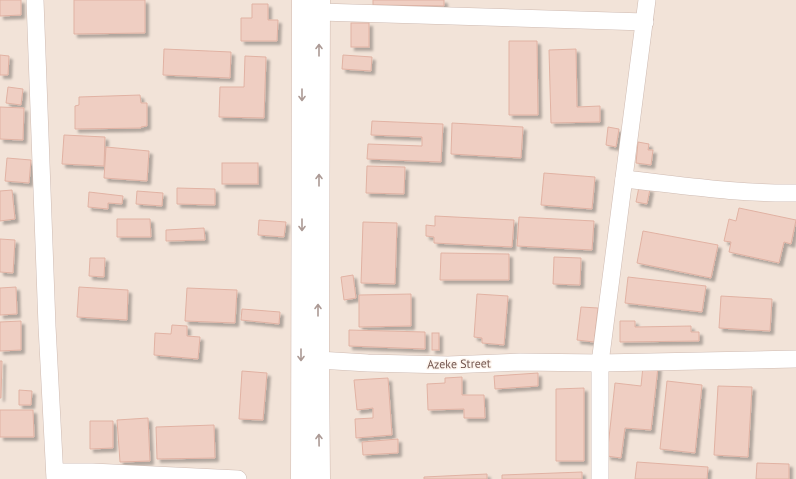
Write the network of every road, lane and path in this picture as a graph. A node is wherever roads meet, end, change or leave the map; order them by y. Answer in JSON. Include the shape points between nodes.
{"nodes":[{"id":1,"x":35,"y":0,"type":"edge"},
{"id":2,"x":647,"y":0,"type":"edge"},
{"id":3,"x":314,"y":4,"type":"edge"},
{"id":4,"x":645,"y":22,"type":"junction"},
{"id":5,"x":624,"y":179,"type":"junction"},
{"id":6,"x":796,"y":193,"type":"edge"},
{"id":7,"x":318,"y":360,"type":"junction"},
{"id":8,"x":796,"y":360,"type":"edge"},
{"id":9,"x":600,"y":363,"type":"junction"},
{"id":10,"x":55,"y":476,"type":"edge"},
{"id":11,"x":238,"y":479,"type":"edge"},
{"id":12,"x":302,"y":479,"type":"edge"},
{"id":13,"x":319,"y":479,"type":"edge"},
{"id":14,"x":600,"y":479,"type":"edge"}],
"edges":[{"from":1,"to":10,"type":"street"},
{"from":2,"to":4,"type":"street"},
{"from":3,"to":4,"type":"street"},
{"from":7,"to":3,"type":"main road","one_way":true},
{"from":3,"to":12,"type":"main road","one_way":true,"via":[[301,352]]},
{"from":4,"to":5,"type":"street"},
{"from":5,"to":6,"type":"street"},
{"from":5,"to":9,"type":"street"},
{"from":7,"to":9,"type":"street","name":"Azeke Street","via":[[448,365],[520,362]]},
{"from":13,"to":7,"type":"main road","one_way":true},
{"from":8,"to":9,"type":"street","name":"Azeke Street"},
{"from":9,"to":14,"type":"street"},
{"from":10,"to":11,"type":"street","via":[[92,472]]}]}
